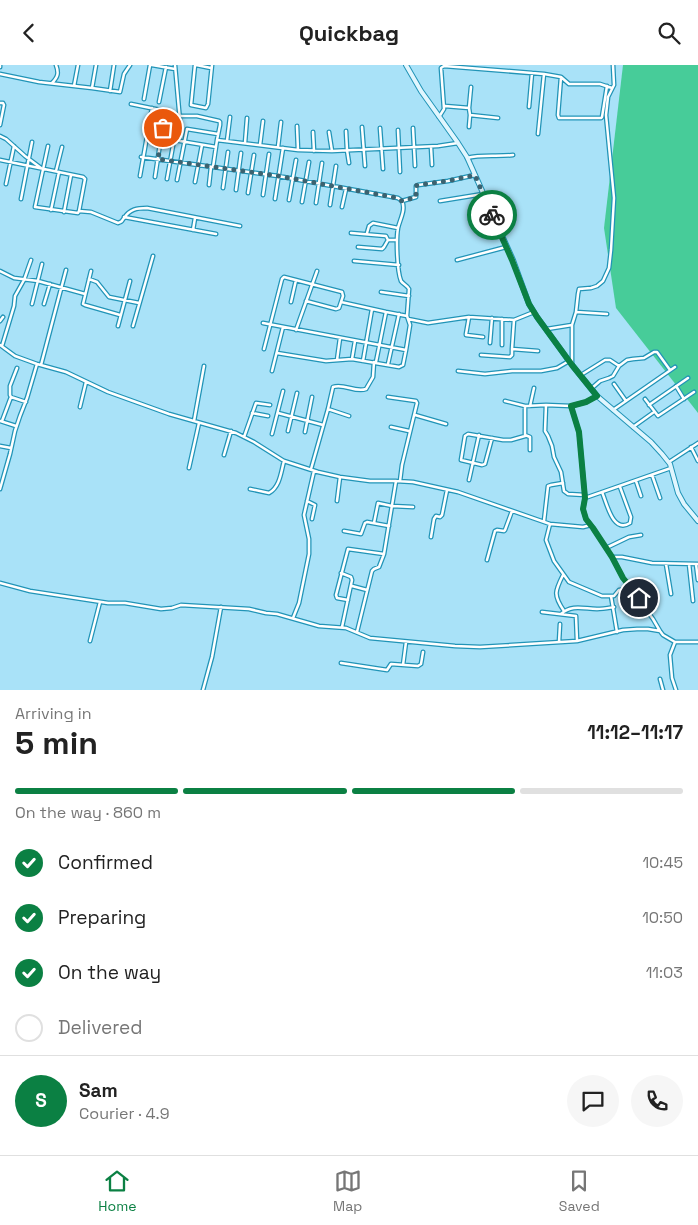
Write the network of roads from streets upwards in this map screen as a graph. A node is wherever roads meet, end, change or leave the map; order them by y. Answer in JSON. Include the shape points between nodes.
{"nodes":[{"id":1,"x":56,"y":65,"type":"edge"},
{"id":2,"x":78,"y":65,"type":"edge"},
{"id":3,"x":96,"y":65,"type":"edge"},
{"id":4,"x":114,"y":65,"type":"edge"},
{"id":5,"x":130,"y":65,"type":"edge"},
{"id":6,"x":151,"y":65,"type":"edge"},
{"id":7,"x":196,"y":65,"type":"edge"},
{"id":8,"x":406,"y":65,"type":"edge"},
{"id":9,"x":613,"y":65,"type":"edge"},
{"id":10,"x":212,"y":66,"type":"edge"},
{"id":11,"x":464,"y":66,"type":"edge"},
{"id":12,"x":166,"y":67,"type":"junction"},
{"id":13,"x":175,"y":67,"type":"edge"},
{"id":14,"x":532,"y":73,"type":"junction"},
{"id":15,"x":0,"y":74,"type":"edge"},
{"id":16,"x":544,"y":74,"type":"junction"},
{"id":17,"x":562,"y":77,"type":"junction"},
{"id":18,"x":52,"y":83,"type":"junction"},
{"id":19,"x":74,"y":86,"type":"junction"},
{"id":20,"x":607,"y":86,"type":"junction"},
{"id":21,"x":471,"y":87,"type":"dead end"},
{"id":22,"x":92,"y":88,"type":"junction"},
{"id":23,"x":612,"y":88,"type":"junction"},
{"id":24,"x":110,"y":91,"type":"junction"},
{"id":25,"x":144,"y":99,"type":"dead end"},
{"id":26,"x":159,"y":102,"type":"dead end"},
{"id":27,"x":0,"y":103,"type":"edge"},
{"id":28,"x":131,"y":104,"type":"dead end"},
{"id":29,"x":445,"y":106,"type":"junction"},
{"id":30,"x":529,"y":107,"type":"dead end"},
{"id":31,"x":152,"y":108,"type":"junction"},
{"id":32,"x":469,"y":108,"type":"junction"},
{"id":33,"x":470,"y":115,"type":"junction"},
{"id":34,"x":180,"y":116,"type":"junction"},
{"id":35,"x":230,"y":117,"type":"dead end"},
{"id":36,"x":438,"y":117,"type":"junction"},
{"id":37,"x":247,"y":118,"type":"dead end"},
{"id":38,"x":498,"y":118,"type":"dead end"},
{"id":39,"x":263,"y":121,"type":"dead end"},
{"id":40,"x":281,"y":122,"type":"dead end"},
{"id":41,"x":0,"y":125,"type":"edge"},
{"id":42,"x":297,"y":126,"type":"dead end"},
{"id":43,"x":362,"y":127,"type":"dead end"},
{"id":44,"x":469,"y":127,"type":"dead end"},
{"id":45,"x":380,"y":128,"type":"dead end"},
{"id":46,"x":413,"y":128,"type":"dead end"},
{"id":47,"x":398,"y":130,"type":"dead end"},
{"id":48,"x":346,"y":131,"type":"dead end"},
{"id":49,"x":313,"y":132,"type":"dead end"},
{"id":50,"x":329,"y":132,"type":"dead end"},
{"id":51,"x":218,"y":134,"type":"junction"},
{"id":52,"x":538,"y":134,"type":"dead end"},
{"id":53,"x":0,"y":136,"type":"edge"},
{"id":54,"x":174,"y":140,"type":"junction"},
{"id":55,"x":217,"y":140,"type":"junction"},
{"id":56,"x":227,"y":141,"type":"junction"},
{"id":57,"x":32,"y":142,"type":"dead end"},
{"id":58,"x":184,"y":142,"type":"junction"},
{"id":59,"x":245,"y":143,"type":"junction"},
{"id":60,"x":458,"y":143,"type":"junction"},
{"id":61,"x":202,"y":145,"type":"junction"},
{"id":62,"x":260,"y":145,"type":"junction"},
{"id":63,"x":14,"y":146,"type":"junction"},
{"id":64,"x":48,"y":146,"type":"dead end"},
{"id":65,"x":431,"y":146,"type":"junction"},
{"id":66,"x":62,"y":147,"type":"dead end"},
{"id":67,"x":216,"y":147,"type":"junction"},
{"id":68,"x":278,"y":147,"type":"junction"},
{"id":69,"x":414,"y":147,"type":"junction"},
{"id":70,"x":283,"y":148,"type":"junction"},
{"id":71,"x":398,"y":148,"type":"junction"},
{"id":72,"x":364,"y":149,"type":"junction"},
{"id":73,"x":381,"y":149,"type":"junction"},
{"id":74,"x":298,"y":150,"type":"junction"},
{"id":75,"x":347,"y":150,"type":"junction"},
{"id":76,"x":314,"y":151,"type":"junction"},
{"id":77,"x":332,"y":151,"type":"junction"},
{"id":78,"x":228,"y":152,"type":"dead end"},
{"id":79,"x":241,"y":153,"type":"dead end"},
{"id":80,"x":269,"y":154,"type":"dead end"},
{"id":81,"x":254,"y":155,"type":"dead end"},
{"id":82,"x":513,"y":155,"type":"dead end"},
{"id":83,"x":142,"y":157,"type":"junction"},
{"id":84,"x":29,"y":159,"type":"junction"},
{"id":85,"x":158,"y":159,"type":"junction"},
{"id":86,"x":467,"y":159,"type":"junction"},
{"id":87,"x":0,"y":160,"type":"edge"},
{"id":88,"x":296,"y":160,"type":"dead end"},
{"id":89,"x":171,"y":161,"type":"junction"},
{"id":90,"x":10,"y":162,"type":"junction"},
{"id":91,"x":308,"y":162,"type":"dead end"},
{"id":92,"x":181,"y":163,"type":"junction"},
{"id":93,"x":322,"y":163,"type":"dead end"},
{"id":94,"x":349,"y":163,"type":"dead end"},
{"id":95,"x":198,"y":165,"type":"junction"},
{"id":96,"x":432,"y":165,"type":"dead end"},
{"id":97,"x":28,"y":166,"type":"junction"},
{"id":98,"x":336,"y":166,"type":"dead end"},
{"id":99,"x":365,"y":166,"type":"dead end"},
{"id":100,"x":415,"y":166,"type":"dead end"},
{"id":101,"x":212,"y":167,"type":"junction"},
{"id":102,"x":43,"y":169,"type":"junction"},
{"id":103,"x":226,"y":169,"type":"junction"},
{"id":104,"x":383,"y":169,"type":"dead end"},
{"id":105,"x":239,"y":171,"type":"junction"},
{"id":106,"x":57,"y":172,"type":"junction"},
{"id":107,"x":400,"y":172,"type":"dead end"},
{"id":108,"x":252,"y":173,"type":"junction"},
{"id":109,"x":71,"y":175,"type":"junction"},
{"id":110,"x":140,"y":175,"type":"dead end"},
{"id":111,"x":265,"y":175,"type":"junction"},
{"id":112,"x":475,"y":175,"type":"junction"},
{"id":113,"x":278,"y":176,"type":"junction"},
{"id":114,"x":155,"y":177,"type":"dead end"},
{"id":115,"x":167,"y":179,"type":"dead end"},
{"id":116,"x":292,"y":179,"type":"junction"},
{"id":117,"x":177,"y":180,"type":"dead end"},
{"id":118,"x":305,"y":181,"type":"junction"},
{"id":119,"x":195,"y":182,"type":"dead end"},
{"id":120,"x":6,"y":184,"type":"dead end"},
{"id":121,"x":319,"y":184,"type":"junction"},
{"id":122,"x":209,"y":185,"type":"dead end"},
{"id":123,"x":332,"y":186,"type":"junction"},
{"id":124,"x":223,"y":188,"type":"dead end"},
{"id":125,"x":236,"y":189,"type":"dead end"},
{"id":126,"x":346,"y":189,"type":"junction"},
{"id":127,"x":248,"y":193,"type":"dead end"},
{"id":128,"x":483,"y":194,"type":"junction"},
{"id":129,"x":263,"y":195,"type":"dead end"},
{"id":130,"x":21,"y":199,"type":"dead end"},
{"id":131,"x":275,"y":199,"type":"dead end"},
{"id":132,"x":289,"y":200,"type":"dead end"},
{"id":133,"x":402,"y":201,"type":"junction"},
{"id":134,"x":440,"y":201,"type":"dead end"},
{"id":135,"x":302,"y":203,"type":"dead end"},
{"id":136,"x":316,"y":203,"type":"dead end"},
{"id":137,"x":330,"y":205,"type":"dead end"},
{"id":138,"x":342,"y":207,"type":"dead end"},
{"id":139,"x":51,"y":210,"type":"junction"},
{"id":140,"x":79,"y":211,"type":"junction"},
{"id":141,"x":64,"y":212,"type":"junction"},
{"id":142,"x":124,"y":217,"type":"junction"},
{"id":143,"x":195,"y":218,"type":"junction"},
{"id":144,"x":240,"y":226,"type":"dead end"},
{"id":145,"x":398,"y":228,"type":"junction"},
{"id":146,"x":193,"y":230,"type":"junction"},
{"id":147,"x":351,"y":233,"type":"dead end"},
{"id":148,"x":367,"y":233,"type":"junction"},
{"id":149,"x":216,"y":234,"type":"dead end"},
{"id":150,"x":388,"y":240,"type":"junction"},
{"id":151,"x":397,"y":240,"type":"junction"},
{"id":152,"x":358,"y":247,"type":"dead end"},
{"id":153,"x":506,"y":247,"type":"junction"},
{"id":154,"x":153,"y":256,"type":"dead end"},
{"id":155,"x":31,"y":260,"type":"dead end"},
{"id":156,"x":457,"y":260,"type":"dead end"},
{"id":157,"x":354,"y":261,"type":"dead end"},
{"id":158,"x":42,"y":263,"type":"dead end"},
{"id":159,"x":399,"y":265,"type":"junction"},
{"id":160,"x":66,"y":270,"type":"dead end"},
{"id":161,"x":0,"y":271,"type":"edge"},
{"id":162,"x":91,"y":271,"type":"dead end"},
{"id":163,"x":317,"y":271,"type":"dead end"},
{"id":164,"x":89,"y":278,"type":"junction"},
{"id":165,"x":24,"y":280,"type":"junction"},
{"id":166,"x":296,"y":280,"type":"junction"},
{"id":167,"x":38,"y":281,"type":"junction"},
{"id":168,"x":130,"y":281,"type":"dead end"},
{"id":169,"x":50,"y":284,"type":"junction"},
{"id":170,"x":312,"y":284,"type":"junction"},
{"id":171,"x":62,"y":287,"type":"junction"},
{"id":172,"x":381,"y":292,"type":"dead end"},
{"id":173,"x":85,"y":294,"type":"junction"},
{"id":174,"x":409,"y":296,"type":"junction"},
{"id":175,"x":124,"y":301,"type":"junction"},
{"id":176,"x":306,"y":301,"type":"junction"},
{"id":177,"x":291,"y":302,"type":"dead end"},
{"id":178,"x":341,"y":302,"type":"junction"},
{"id":179,"x":32,"y":303,"type":"dead end"},
{"id":180,"x":139,"y":303,"type":"junction"},
{"id":181,"x":44,"y":304,"type":"dead end"},
{"id":182,"x":372,"y":309,"type":"junction"},
{"id":183,"x":386,"y":312,"type":"junction"},
{"id":184,"x":534,"y":312,"type":"junction"},
{"id":185,"x":576,"y":312,"type":"junction"},
{"id":186,"x":399,"y":314,"type":"junction"},
{"id":187,"x":608,"y":314,"type":"dead end"},
{"id":188,"x":120,"y":315,"type":"junction"},
{"id":189,"x":3,"y":317,"type":"dead end"},
{"id":190,"x":408,"y":317,"type":"junction"},
{"id":191,"x":469,"y":317,"type":"junction"},
{"id":192,"x":492,"y":318,"type":"junction"},
{"id":193,"x":502,"y":319,"type":"junction"},
{"id":194,"x":514,"y":320,"type":"junction"},
{"id":195,"x":0,"y":321,"type":"edge"},
{"id":196,"x":263,"y":323,"type":"dead end"},
{"id":197,"x":270,"y":325,"type":"junction"},
{"id":198,"x":572,"y":325,"type":"junction"},
{"id":199,"x":118,"y":326,"type":"dead end"},
{"id":200,"x":133,"y":326,"type":"dead end"},
{"id":201,"x":283,"y":327,"type":"junction"},
{"id":202,"x":547,"y":329,"type":"junction"},
{"id":203,"x":296,"y":330,"type":"junction"},
{"id":204,"x":483,"y":337,"type":"dead end"},
{"id":205,"x":340,"y":338,"type":"junction"},
{"id":206,"x":356,"y":341,"type":"junction"},
{"id":207,"x":366,"y":343,"type":"junction"},
{"id":208,"x":490,"y":343,"type":"dead end"},
{"id":209,"x":379,"y":345,"type":"junction"},
{"id":210,"x":502,"y":345,"type":"dead end"},
{"id":211,"x":1,"y":346,"type":"edge"},
{"id":212,"x":392,"y":347,"type":"junction"},
{"id":213,"x":264,"y":349,"type":"dead end"},
{"id":214,"x":406,"y":349,"type":"junction"},
{"id":215,"x":512,"y":349,"type":"junction"},
{"id":216,"x":538,"y":351,"type":"dead end"},
{"id":217,"x":276,"y":353,"type":"junction"},
{"id":218,"x":481,"y":355,"type":"dead end"},
{"id":219,"x":352,"y":359,"type":"junction"},
{"id":220,"x":337,"y":360,"type":"junction"},
{"id":221,"x":363,"y":361,"type":"junction"},
{"id":222,"x":569,"y":361,"type":"junction"},
{"id":223,"x":375,"y":362,"type":"junction"},
{"id":224,"x":37,"y":364,"type":"junction"},
{"id":225,"x":41,"y":365,"type":"junction"},
{"id":226,"x":388,"y":365,"type":"junction"},
{"id":227,"x":572,"y":365,"type":"junction"},
{"id":228,"x":619,"y":366,"type":"junction"},
{"id":229,"x":204,"y":367,"type":"dead end"},
{"id":230,"x":675,"y":367,"type":"dead end"},
{"id":231,"x":18,"y":368,"type":"dead end"},
{"id":232,"x":670,"y":370,"type":"junction"},
{"id":233,"x":272,"y":371,"type":"dead end"},
{"id":234,"x":458,"y":371,"type":"dead end"},
{"id":235,"x":581,"y":375,"type":"junction"},
{"id":236,"x":688,"y":378,"type":"dead end"},
{"id":237,"x":86,"y":382,"type":"junction"},
{"id":238,"x":614,"y":384,"type":"dead end"},
{"id":239,"x":676,"y":386,"type":"junction"},
{"id":240,"x":534,"y":388,"type":"dead end"},
{"id":241,"x":592,"y":389,"type":"junction"},
{"id":242,"x":284,"y":391,"type":"dead end"},
{"id":243,"x":694,"y":392,"type":"dead end"},
{"id":244,"x":297,"y":393,"type":"dead end"},
{"id":245,"x":597,"y":396,"type":"junction"},
{"id":246,"x":11,"y":397,"type":"junction"},
{"id":247,"x":312,"y":397,"type":"dead end"},
{"id":248,"x":388,"y":397,"type":"dead end"},
{"id":249,"x":645,"y":399,"type":"dead end"},
{"id":250,"x":684,"y":399,"type":"junction"},
{"id":251,"x":505,"y":401,"type":"dead end"},
{"id":252,"x":626,"y":401,"type":"junction"},
{"id":253,"x":26,"y":402,"type":"junction"},
{"id":254,"x":270,"y":405,"type":"dead end"},
{"id":255,"x":546,"y":405,"type":"junction"},
{"id":256,"x":649,"y":405,"type":"junction"},
{"id":257,"x":525,"y":406,"type":"junction"},
{"id":258,"x":530,"y":406,"type":"junction"},
{"id":259,"x":571,"y":406,"type":"junction"},
{"id":260,"x":80,"y":407,"type":"dead end"},
{"id":261,"x":328,"y":409,"type":"junction"},
{"id":262,"x":613,"y":410,"type":"junction"},
{"id":263,"x":654,"y":412,"type":"junction"},
{"id":264,"x":252,"y":413,"type":"junction"},
{"id":265,"x":278,"y":413,"type":"junction"},
{"id":266,"x":415,"y":415,"type":"junction"},
{"id":267,"x":268,"y":416,"type":"dead end"},
{"id":268,"x":348,"y":416,"type":"dead end"},
{"id":269,"x":291,"y":417,"type":"junction"},
{"id":270,"x":1,"y":421,"type":"edge"},
{"id":271,"x":194,"y":421,"type":"junction"},
{"id":272,"x":307,"y":421,"type":"junction"},
{"id":273,"x":199,"y":423,"type":"junction"},
{"id":274,"x":446,"y":424,"type":"dead end"},
{"id":275,"x":323,"y":425,"type":"junction"},
{"id":276,"x":16,"y":426,"type":"junction"},
{"id":277,"x":391,"y":427,"type":"dead end"},
{"id":278,"x":633,"y":427,"type":"junction"},
{"id":279,"x":231,"y":431,"type":"junction"},
{"id":280,"x":288,"y":431,"type":"dead end"},
{"id":281,"x":409,"y":431,"type":"junction"},
{"id":282,"x":305,"y":432,"type":"dead end"},
{"id":283,"x":272,"y":434,"type":"dead end"},
{"id":284,"x":479,"y":435,"type":"junction"},
{"id":285,"x":525,"y":436,"type":"junction"},
{"id":286,"x":244,"y":437,"type":"junction"},
{"id":287,"x":492,"y":438,"type":"junction"},
{"id":288,"x":698,"y":443,"type":"edge"},
{"id":289,"x":0,"y":446,"type":"edge"},
{"id":290,"x":691,"y":447,"type":"junction"},
{"id":291,"x":11,"y":448,"type":"junction"},
{"id":292,"x":530,"y":450,"type":"dead end"},
{"id":293,"x":224,"y":455,"type":"dead end"},
{"id":294,"x":284,"y":461,"type":"junction"},
{"id":295,"x":698,"y":461,"type":"edge"},
{"id":296,"x":668,"y":462,"type":"junction"},
{"id":297,"x":473,"y":463,"type":"junction"},
{"id":298,"x":189,"y":468,"type":"dead end"},
{"id":299,"x":671,"y":468,"type":"junction"},
{"id":300,"x":312,"y":470,"type":"junction"},
{"id":301,"x":652,"y":475,"type":"junction"},
{"id":302,"x":340,"y":477,"type":"junction"},
{"id":303,"x":469,"y":480,"type":"dead end"},
{"id":304,"x":398,"y":481,"type":"junction"},
{"id":305,"x":636,"y":481,"type":"junction"},
{"id":306,"x":563,"y":483,"type":"junction"},
{"id":307,"x":620,"y":487,"type":"junction"},
{"id":308,"x":0,"y":489,"type":"edge"},
{"id":309,"x":250,"y":489,"type":"dead end"},
{"id":310,"x":447,"y":490,"type":"junction"},
{"id":311,"x":602,"y":492,"type":"junction"},
{"id":312,"x":641,"y":496,"type":"dead end"},
{"id":313,"x":585,"y":497,"type":"junction"},
{"id":314,"x":660,"y":498,"type":"dead end"},
{"id":315,"x":307,"y":501,"type":"junction"},
{"id":316,"x":337,"y":501,"type":"dead end"},
{"id":317,"x":392,"y":506,"type":"junction"},
{"id":318,"x":413,"y":507,"type":"dead end"},
{"id":319,"x":512,"y":511,"type":"junction"},
{"id":320,"x":312,"y":519,"type":"dead end"},
{"id":321,"x":544,"y":521,"type":"junction"},
{"id":322,"x":698,"y":521,"type":"edge"},
{"id":323,"x":374,"y":523,"type":"junction"},
{"id":324,"x":550,"y":523,"type":"junction"},
{"id":325,"x":590,"y":525,"type":"junction"},
{"id":326,"x":389,"y":526,"type":"junction"},
{"id":327,"x":344,"y":531,"type":"dead end"},
{"id":328,"x":641,"y":535,"type":"dead end"},
{"id":329,"x":431,"y":537,"type":"dead end"},
{"id":330,"x":606,"y":548,"type":"junction"},
{"id":331,"x":384,"y":554,"type":"junction"},
{"id":332,"x":612,"y":557,"type":"junction"},
{"id":333,"x":486,"y":560,"type":"dead end"},
{"id":334,"x":666,"y":564,"type":"junction"},
{"id":335,"x":689,"y":564,"type":"junction"},
{"id":336,"x":697,"y":564,"type":"edge"},
{"id":337,"x":341,"y":573,"type":"junction"},
{"id":338,"x":563,"y":575,"type":"junction"},
{"id":339,"x":698,"y":579,"type":"edge"},
{"id":340,"x":0,"y":583,"type":"edge"},
{"id":341,"x":351,"y":586,"type":"junction"},
{"id":342,"x":632,"y":589,"type":"junction"},
{"id":343,"x":367,"y":590,"type":"junction"},
{"id":344,"x":670,"y":594,"type":"dead end"},
{"id":345,"x":611,"y":596,"type":"junction"},
{"id":346,"x":348,"y":600,"type":"junction"},
{"id":347,"x":693,"y":601,"type":"dead end"},
{"id":348,"x":100,"y":602,"type":"junction"},
{"id":349,"x":221,"y":607,"type":"junction"},
{"id":350,"x":614,"y":607,"type":"junction"},
{"id":351,"x":542,"y":612,"type":"dead end"},
{"id":352,"x":562,"y":612,"type":"junction"},
{"id":353,"x":293,"y":618,"type":"junction"},
{"id":354,"x":560,"y":623,"type":"dead end"},
{"id":355,"x":342,"y":627,"type":"junction"},
{"id":356,"x":617,"y":631,"type":"junction"},
{"id":357,"x":660,"y":631,"type":"junction"},
{"id":358,"x":357,"y":632,"type":"junction"},
{"id":359,"x":90,"y":641,"type":"dead end"},
{"id":360,"x":577,"y":641,"type":"junction"},
{"id":361,"x":406,"y":642,"type":"junction"},
{"id":362,"x":558,"y":642,"type":"junction"},
{"id":363,"x":675,"y":642,"type":"junction"},
{"id":364,"x":698,"y":642,"type":"edge"},
{"id":365,"x":423,"y":652,"type":"dead end"},
{"id":366,"x":340,"y":663,"type":"dead end"},
{"id":367,"x":403,"y":665,"type":"junction"},
{"id":368,"x":660,"y":679,"type":"dead end"},
{"id":369,"x":203,"y":690,"type":"edge"},
{"id":370,"x":663,"y":690,"type":"edge"},
{"id":371,"x":676,"y":690,"type":"edge"}],
"edges":[{"from":1,"to":18,"type":"street","via":[[58,76]]},
{"from":2,"to":19,"type":"street"},
{"from":3,"to":22,"type":"street"},
{"from":4,"to":24,"type":"street"},
{"from":5,"to":24,"type":"street","via":[[124,74],[120,92]]},
{"from":6,"to":12,"type":"street"},
{"from":6,"to":25,"type":"street"},
{"from":7,"to":10,"type":"street"},
{"from":7,"to":10,"type":"street","via":[[191,104],[207,107]]},
{"from":8,"to":36,"type":"street"},
{"from":9,"to":23,"type":"street"},
{"from":11,"to":14,"type":"street"},
{"from":11,"to":29,"type":"street","via":[[441,68]]},
{"from":12,"to":13,"type":"street"},
{"from":12,"to":26,"type":"street"},
{"from":13,"to":34,"type":"street"},
{"from":14,"to":16,"type":"street"},
{"from":14,"to":30,"type":"street"},
{"from":15,"to":18,"type":"street"},
{"from":16,"to":17,"type":"street"},
{"from":16,"to":52,"type":"street"},
{"from":17,"to":20,"type":"street","via":[[569,84],[600,83]]},
{"from":17,"to":20,"type":"street","via":[[559,117],[602,117]]},
{"from":18,"to":19,"type":"street"},
{"from":19,"to":22,"type":"street"},
{"from":20,"to":23,"type":"street"},
{"from":21,"to":32,"type":"street"},
{"from":22,"to":24,"type":"street"},
{"from":23,"to":185,"type":"street","via":[[606,115],[614,198],[609,268],[597,286],[579,289]]},
{"from":27,"to":41,"type":"street","via":[[4,105]]},
{"from":28,"to":31,"type":"street"},
{"from":29,"to":32,"type":"street"},
{"from":29,"to":36,"type":"street"},
{"from":31,"to":83,"type":"street"},
{"from":31,"to":85,"type":"street","via":[[165,112]]},
{"from":32,"to":33,"type":"street"},
{"from":33,"to":38,"type":"street"},
{"from":33,"to":44,"type":"street"},
{"from":34,"to":51,"type":"street","via":[[219,121]]},
{"from":34,"to":54,"type":"street"},
{"from":35,"to":56,"type":"street"},
{"from":36,"to":60,"type":"street"},
{"from":37,"to":59,"type":"street"},
{"from":39,"to":62,"type":"street"},
{"from":40,"to":68,"type":"street"},
{"from":42,"to":74,"type":"street"},
{"from":43,"to":72,"type":"street"},
{"from":45,"to":73,"type":"street"},
{"from":46,"to":69,"type":"street"},
{"from":47,"to":71,"type":"street"},
{"from":48,"to":75,"type":"street"},
{"from":49,"to":76,"type":"street"},
{"from":50,"to":77,"type":"street"},
{"from":51,"to":55,"type":"street"},
{"from":51,"to":58,"type":"street","via":[[187,129]]},
{"from":53,"to":63,"type":"street"},
{"from":54,"to":58,"type":"street"},
{"from":54,"to":89,"type":"street"},
{"from":55,"to":56,"type":"street"},
{"from":55,"to":67,"type":"street"},
{"from":56,"to":59,"type":"street"},
{"from":57,"to":84,"type":"street"},
{"from":58,"to":61,"type":"street"},
{"from":58,"to":92,"type":"street"},
{"from":59,"to":62,"type":"street"},
{"from":60,"to":65,"type":"street"},
{"from":60,"to":86,"type":"street"},
{"from":61,"to":67,"type":"street"},
{"from":61,"to":95,"type":"street"},
{"from":62,"to":68,"type":"street"},
{"from":63,"to":84,"type":"street"},
{"from":63,"to":90,"type":"street"},
{"from":64,"to":102,"type":"street"},
{"from":65,"to":69,"type":"street"},
{"from":65,"to":96,"type":"street"},
{"from":66,"to":106,"type":"street"},
{"from":67,"to":101,"type":"street"},
{"from":68,"to":70,"type":"street"},
{"from":69,"to":71,"type":"street"},
{"from":69,"to":100,"type":"street"},
{"from":70,"to":74,"type":"street"},
{"from":70,"to":113,"type":"street"},
{"from":71,"to":73,"type":"street"},
{"from":71,"to":107,"type":"street"},
{"from":72,"to":73,"type":"street"},
{"from":72,"to":75,"type":"street"},
{"from":72,"to":99,"type":"street"},
{"from":73,"to":104,"type":"street"},
{"from":74,"to":76,"type":"street"},
{"from":75,"to":77,"type":"street"},
{"from":75,"to":94,"type":"street"},
{"from":76,"to":77,"type":"street"},
{"from":78,"to":103,"type":"street"},
{"from":79,"to":105,"type":"street"},
{"from":80,"to":111,"type":"street"},
{"from":81,"to":108,"type":"street"},
{"from":82,"to":86,"type":"street"},
{"from":83,"to":85,"type":"street"},
{"from":83,"to":110,"type":"street"},
{"from":84,"to":97,"type":"street"},
{"from":84,"to":102,"type":"street"},
{"from":85,"to":89,"type":"street"},
{"from":85,"to":114,"type":"street"},
{"from":86,"to":112,"type":"street"},
{"from":87,"to":90,"type":"street"},
{"from":88,"to":116,"type":"street"},
{"from":89,"to":92,"type":"street"},
{"from":89,"to":115,"type":"street"},
{"from":90,"to":97,"type":"street"},
{"from":90,"to":120,"type":"street"},
{"from":91,"to":118,"type":"street"},
{"from":92,"to":95,"type":"street"},
{"from":92,"to":117,"type":"street"},
{"from":93,"to":121,"type":"street"},
{"from":95,"to":101,"type":"street"},
{"from":95,"to":119,"type":"street"},
{"from":97,"to":102,"type":"street"},
{"from":97,"to":130,"type":"street"},
{"from":98,"to":123,"type":"street"},
{"from":101,"to":103,"type":"street"},
{"from":101,"to":122,"type":"street"},
{"from":102,"to":106,"type":"street"},
{"from":102,"to":139,"type":"street","via":[[35,207]]},
{"from":103,"to":105,"type":"street"},
{"from":103,"to":124,"type":"street"},
{"from":105,"to":108,"type":"street"},
{"from":105,"to":125,"type":"street"},
{"from":106,"to":109,"type":"street"},
{"from":106,"to":139,"type":"street"},
{"from":108,"to":111,"type":"street"},
{"from":108,"to":127,"type":"street"},
{"from":109,"to":140,"type":"street","via":[[85,179]]},
{"from":109,"to":141,"type":"street"},
{"from":111,"to":113,"type":"street"},
{"from":111,"to":129,"type":"street"},
{"from":112,"to":128,"type":"street"},
{"from":112,"to":133,"type":"street","via":[[418,185],[416,197]]},
{"from":113,"to":116,"type":"street"},
{"from":113,"to":131,"type":"street"},
{"from":116,"to":118,"type":"street"},
{"from":116,"to":132,"type":"street"},
{"from":118,"to":121,"type":"street"},
{"from":118,"to":135,"type":"street"},
{"from":121,"to":123,"type":"street"},
{"from":121,"to":136,"type":"street"},
{"from":123,"to":126,"type":"street"},
{"from":123,"to":137,"type":"street"},
{"from":126,"to":133,"type":"street"},
{"from":126,"to":138,"type":"street"},
{"from":128,"to":134,"type":"street"},
{"from":128,"to":153,"type":"street"},
{"from":133,"to":145,"type":"street","via":[[404,208]]},
{"from":139,"to":141,"type":"street"},
{"from":140,"to":141,"type":"street"},
{"from":140,"to":142,"type":"street","via":[[118,223]]},
{"from":142,"to":143,"type":"street","via":[[134,209],[142,208]]},
{"from":142,"to":146,"type":"street"},
{"from":143,"to":144,"type":"street"},
{"from":143,"to":146,"type":"street"},
{"from":145,"to":148,"type":"street","via":[[373,223]]},
{"from":145,"to":151,"type":"street"},
{"from":146,"to":149,"type":"street"},
{"from":147,"to":148,"type":"street"},
{"from":148,"to":150,"type":"street","via":[[386,236]]},
{"from":150,"to":151,"type":"street"},
{"from":150,"to":152,"type":"street","via":[[382,249]]},
{"from":151,"to":159,"type":"street"},
{"from":153,"to":156,"type":"street"},
{"from":153,"to":184,"type":"street"},
{"from":154,"to":180,"type":"street"},
{"from":155,"to":165,"type":"street"},
{"from":157,"to":159,"type":"street"},
{"from":158,"to":167,"type":"street"},
{"from":159,"to":174,"type":"street"},
{"from":160,"to":171,"type":"street"},
{"from":161,"to":165,"type":"street"},
{"from":162,"to":164,"type":"street"},
{"from":163,"to":170,"type":"street"},
{"from":164,"to":173,"type":"street"},
{"from":164,"to":175,"type":"street","via":[[97,282],[109,297]]},
{"from":165,"to":167,"type":"street"},
{"from":165,"to":211,"type":"street","via":[[15,296]]},
{"from":166,"to":170,"type":"street"},
{"from":166,"to":177,"type":"street"},
{"from":166,"to":197,"type":"street","via":[[282,279]]},
{"from":167,"to":169,"type":"street"},
{"from":167,"to":179,"type":"street"},
{"from":168,"to":175,"type":"street"},
{"from":169,"to":171,"type":"street"},
{"from":169,"to":181,"type":"street"},
{"from":170,"to":176,"type":"street"},
{"from":170,"to":178,"type":"street","via":[[342,292]]},
{"from":171,"to":173,"type":"street"},
{"from":171,"to":225,"type":"street"},
{"from":172,"to":174,"type":"street"},
{"from":173,"to":188,"type":"street","via":[[83,302],[86,305]]},
{"from":174,"to":190,"type":"street"},
{"from":175,"to":180,"type":"street"},
{"from":175,"to":188,"type":"street"},
{"from":176,"to":178,"type":"street","via":[[336,309]]},
{"from":176,"to":203,"type":"street"},
{"from":178,"to":182,"type":"street"},
{"from":180,"to":200,"type":"street"},
{"from":182,"to":183,"type":"street"},
{"from":182,"to":207,"type":"street"},
{"from":183,"to":186,"type":"street"},
{"from":183,"to":209,"type":"street"},
{"from":184,"to":194,"type":"street"},
{"from":184,"to":202,"type":"street"},
{"from":185,"to":187,"type":"street"},
{"from":185,"to":198,"type":"street"},
{"from":186,"to":190,"type":"street"},
{"from":186,"to":212,"type":"street"},
{"from":188,"to":199,"type":"street"},
{"from":189,"to":195,"type":"street"},
{"from":190,"to":191,"type":"street","via":[[428,323]]},
{"from":190,"to":214,"type":"street"},
{"from":191,"to":192,"type":"street"},
{"from":191,"to":204,"type":"street","via":[[466,335]]},
{"from":192,"to":193,"type":"street"},
{"from":192,"to":208,"type":"street"},
{"from":193,"to":194,"type":"street"},
{"from":193,"to":210,"type":"street"},
{"from":194,"to":215,"type":"street"},
{"from":196,"to":197,"type":"street"},
{"from":197,"to":201,"type":"street"},
{"from":197,"to":213,"type":"street"},
{"from":198,"to":202,"type":"street"},
{"from":198,"to":227,"type":"street"},
{"from":201,"to":203,"type":"street"},
{"from":201,"to":217,"type":"street"},
{"from":202,"to":222,"type":"street"},
{"from":203,"to":205,"type":"street"},
{"from":205,"to":206,"type":"street"},
{"from":205,"to":220,"type":"street"},
{"from":206,"to":207,"type":"street"},
{"from":206,"to":219,"type":"street"},
{"from":207,"to":209,"type":"street"},
{"from":207,"to":221,"type":"street"},
{"from":209,"to":212,"type":"street"},
{"from":209,"to":223,"type":"street"},
{"from":211,"to":224,"type":"street"},
{"from":212,"to":214,"type":"street"},
{"from":212,"to":226,"type":"street"},
{"from":214,"to":226,"type":"street","via":[[402,367]]},
{"from":215,"to":216,"type":"street"},
{"from":215,"to":218,"type":"street","via":[[510,357]]},
{"from":217,"to":220,"type":"street"},
{"from":217,"to":233,"type":"street"},
{"from":219,"to":220,"type":"street"},
{"from":219,"to":221,"type":"street"},
{"from":221,"to":223,"type":"street"},
{"from":222,"to":227,"type":"street"},
{"from":222,"to":234,"type":"street","via":[[550,370],[484,374]]},
{"from":223,"to":226,"type":"street"},
{"from":223,"to":261,"type":"street","via":[[368,387],[360,390],[334,385]]},
{"from":224,"to":225,"type":"street"},
{"from":224,"to":253,"type":"street"},
{"from":225,"to":237,"type":"street"},
{"from":227,"to":235,"type":"street"},
{"from":228,"to":232,"type":"street","via":[[627,360],[644,358],[656,351]]},
{"from":228,"to":235,"type":"street","via":[[605,360]]},
{"from":228,"to":241,"type":"street","via":[[613,375]]},
{"from":229,"to":271,"type":"street"},
{"from":230,"to":232,"type":"street"},
{"from":231,"to":246,"type":"street","via":[[10,386]]},
{"from":232,"to":252,"type":"street"},
{"from":235,"to":241,"type":"street"},
{"from":236,"to":239,"type":"street"},
{"from":237,"to":260,"type":"street"},
{"from":237,"to":271,"type":"street","via":[[156,410]]},
{"from":238,"to":252,"type":"street"},
{"from":239,"to":250,"type":"street"},
{"from":239,"to":256,"type":"street"},
{"from":240,"to":258,"type":"street"},
{"from":241,"to":245,"type":"street"},
{"from":242,"to":265,"type":"street"},
{"from":243,"to":250,"type":"street"},
{"from":244,"to":269,"type":"street"},
{"from":245,"to":259,"type":"street"},
{"from":245,"to":262,"type":"street"},
{"from":246,"to":253,"type":"street"},
{"from":246,"to":270,"type":"street"},
{"from":247,"to":272,"type":"street"},
{"from":248,"to":266,"type":"street","via":[[416,401]]},
{"from":249,"to":256,"type":"street"},
{"from":250,"to":263,"type":"street","via":[[660,416]]},
{"from":251,"to":257,"type":"street"},
{"from":252,"to":262,"type":"street"},
{"from":253,"to":276,"type":"street"},
{"from":254,"to":264,"type":"street","via":[[256,403]]},
{"from":255,"to":258,"type":"street"},
{"from":255,"to":259,"type":"street"},
{"from":255,"to":306,"type":"street","via":[[545,431]]},
{"from":256,"to":263,"type":"street"},
{"from":257,"to":258,"type":"street"},
{"from":257,"to":285,"type":"street"},
{"from":259,"to":313,"type":"street","via":[[579,432]]},
{"from":261,"to":268,"type":"street"},
{"from":261,"to":275,"type":"street"},
{"from":262,"to":278,"type":"street"},
{"from":263,"to":278,"type":"street"},
{"from":264,"to":267,"type":"street"},
{"from":264,"to":286,"type":"street"},
{"from":265,"to":269,"type":"street"},
{"from":265,"to":283,"type":"street"},
{"from":266,"to":274,"type":"street"},
{"from":266,"to":281,"type":"street"},
{"from":269,"to":272,"type":"street"},
{"from":269,"to":280,"type":"street"},
{"from":270,"to":276,"type":"street"},
{"from":271,"to":273,"type":"street"},
{"from":272,"to":275,"type":"street"},
{"from":272,"to":282,"type":"street"},
{"from":273,"to":279,"type":"street"},
{"from":273,"to":298,"type":"street"},
{"from":275,"to":300,"type":"street"},
{"from":276,"to":291,"type":"street"},
{"from":277,"to":281,"type":"street"},
{"from":278,"to":296,"type":"street"},
{"from":279,"to":286,"type":"street"},
{"from":279,"to":293,"type":"street"},
{"from":281,"to":304,"type":"street"},
{"from":284,"to":287,"type":"street"},
{"from":284,"to":297,"type":"street"},
{"from":284,"to":297,"type":"street","via":[[470,433],[465,436],[461,460]]},
{"from":285,"to":287,"type":"street","via":[[507,440]]},
{"from":285,"to":292,"type":"street","via":[[530,437]]},
{"from":286,"to":294,"type":"street"},
{"from":287,"to":297,"type":"street","via":[[486,463]]},
{"from":288,"to":290,"type":"street"},
{"from":289,"to":291,"type":"street"},
{"from":290,"to":295,"type":"street"},
{"from":290,"to":296,"type":"street"},
{"from":291,"to":308,"type":"street"},
{"from":294,"to":300,"type":"street"},
{"from":294,"to":309,"type":"street","via":[[277,486],[272,491]]},
{"from":296,"to":299,"type":"street"},
{"from":297,"to":303,"type":"street"},
{"from":299,"to":301,"type":"street"},
{"from":299,"to":322,"type":"street","via":[[678,493]]},
{"from":300,"to":302,"type":"street"},
{"from":300,"to":315,"type":"street"},
{"from":301,"to":305,"type":"street"},
{"from":301,"to":314,"type":"street"},
{"from":302,"to":304,"type":"street"},
{"from":302,"to":316,"type":"street"},
{"from":304,"to":310,"type":"street"},
{"from":304,"to":317,"type":"street"},
{"from":305,"to":307,"type":"street"},
{"from":305,"to":312,"type":"street"},
{"from":306,"to":313,"type":"street","via":[[566,493]]},
{"from":306,"to":321,"type":"street","via":[[548,487]]},
{"from":307,"to":311,"type":"street"},
{"from":307,"to":311,"type":"street","via":[[631,517],[630,523],[624,526],[613,519]]},
{"from":310,"to":319,"type":"street"},
{"from":310,"to":329,"type":"street","via":[[442,515],[434,519]]},
{"from":311,"to":313,"type":"street"},
{"from":313,"to":325,"type":"street","via":[[583,509]]},
{"from":315,"to":320,"type":"street","via":[[315,505]]},
{"from":315,"to":353,"type":"street","via":[[304,518],[309,554]]},
{"from":317,"to":318,"type":"street"},
{"from":317,"to":323,"type":"street","via":[[378,503]]},
{"from":317,"to":326,"type":"street"},
{"from":319,"to":321,"type":"street"},
{"from":319,"to":333,"type":"street","via":[[505,530],[495,531]]},
{"from":321,"to":324,"type":"street"},
{"from":323,"to":326,"type":"street"},
{"from":323,"to":327,"type":"street","via":[[366,522],[361,534]]},
{"from":324,"to":325,"type":"street"},
{"from":324,"to":338,"type":"street","via":[[546,540]]},
{"from":325,"to":330,"type":"street"},
{"from":326,"to":331,"type":"street"},
{"from":328,"to":330,"type":"street"},
{"from":330,"to":332,"type":"street"},
{"from":331,"to":337,"type":"street","via":[[348,549]]},
{"from":331,"to":343,"type":"street","via":[[379,567],[372,571]]},
{"from":332,"to":334,"type":"street"},
{"from":332,"to":342,"type":"street"},
{"from":334,"to":335,"type":"street"},
{"from":334,"to":344,"type":"street"},
{"from":335,"to":336,"type":"street"},
{"from":335,"to":347,"type":"street"},
{"from":336,"to":339,"type":"street"},
{"from":337,"to":341,"type":"street","via":[[352,578]]},
{"from":337,"to":346,"type":"street","via":[[336,597]]},
{"from":338,"to":345,"type":"street","via":[[573,585],[602,597]]},
{"from":338,"to":352,"type":"street","via":[[556,593]]},
{"from":340,"to":348,"type":"street"},
{"from":341,"to":343,"type":"street"},
{"from":341,"to":346,"type":"street"},
{"from":342,"to":345,"type":"street","via":[[618,591]]},
{"from":342,"to":357,"type":"street"},
{"from":343,"to":358,"type":"street"},
{"from":345,"to":350,"type":"street"},
{"from":346,"to":355,"type":"street"},
{"from":348,"to":349,"type":"street","via":[[161,609],[181,605]]},
{"from":348,"to":359,"type":"street"},
{"from":349,"to":353,"type":"street"},
{"from":349,"to":369,"type":"street"},
{"from":350,"to":352,"type":"street","via":[[579,607]]},
{"from":350,"to":356,"type":"street"},
{"from":351,"to":352,"type":"street"},
{"from":352,"to":360,"type":"street","via":[[576,616]]},
{"from":353,"to":355,"type":"street","via":[[319,626]]},
{"from":354,"to":362,"type":"street"},
{"from":355,"to":358,"type":"street"},
{"from":356,"to":357,"type":"street"},
{"from":356,"to":360,"type":"street"},
{"from":357,"to":363,"type":"street"},
{"from":358,"to":361,"type":"street","via":[[370,638]]},
{"from":360,"to":362,"type":"street"},
{"from":361,"to":362,"type":"street","via":[[480,647]]},
{"from":361,"to":367,"type":"street"},
{"from":363,"to":364,"type":"street"},
{"from":363,"to":371,"type":"street","via":[[670,655]]},
{"from":365,"to":367,"type":"street","via":[[420,666]]},
{"from":366,"to":367,"type":"street","via":[[387,670],[390,664]]},
{"from":368,"to":370,"type":"street"}]}
